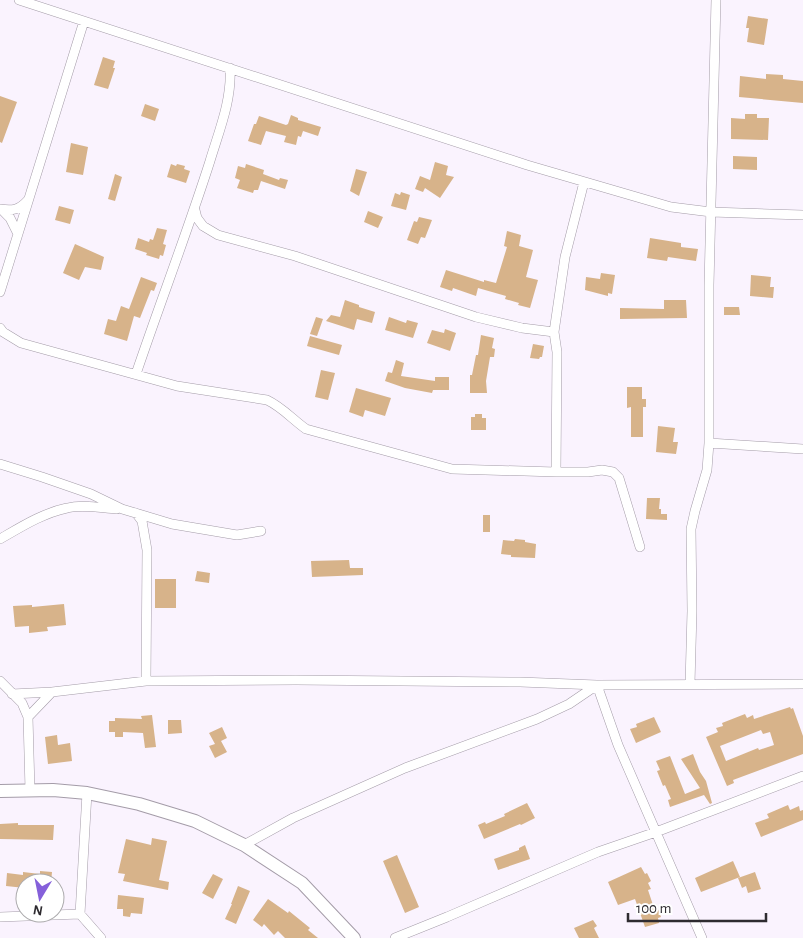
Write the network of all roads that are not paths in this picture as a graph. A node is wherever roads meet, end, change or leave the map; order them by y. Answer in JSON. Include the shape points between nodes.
{"nodes":[{"id":1,"x":19,"y":0,"type":"edge"},
{"id":2,"x":716,"y":0,"type":"edge"},
{"id":3,"x":84,"y":22,"type":"junction"},
{"id":4,"x":230,"y":68,"type":"junction"},
{"id":5,"x":584,"y":182,"type":"junction"},
{"id":6,"x":30,"y":198,"type":"junction"},
{"id":7,"x":1,"y":209,"type":"edge"},
{"id":8,"x":195,"y":210,"type":"junction"},
{"id":9,"x":711,"y":212,"type":"junction"},
{"id":10,"x":803,"y":215,"type":"edge"},
{"id":11,"x":18,"y":234,"type":"junction"},
{"id":12,"x":0,"y":292,"type":"edge"},
{"id":13,"x":0,"y":328,"type":"edge"},
{"id":14,"x":554,"y":332,"type":"junction"},
{"id":15,"x":136,"y":374,"type":"junction"},
{"id":16,"x":709,"y":443,"type":"junction"},
{"id":17,"x":803,"y":449,"type":"edge"},
{"id":18,"x":0,"y":464,"type":"edge"},
{"id":19,"x":556,"y":472,"type":"junction"},
{"id":20,"x":122,"y":509,"type":"junction"},
{"id":21,"x":136,"y":513,"type":"junction"},
{"id":22,"x":261,"y":531,"type":"dead end"},
{"id":23,"x":0,"y":539,"type":"edge"},
{"id":24,"x":640,"y":547,"type":"dead end"},
{"id":25,"x":0,"y":681,"type":"edge"},
{"id":26,"x":146,"y":681,"type":"junction"},
{"id":27,"x":690,"y":684,"type":"junction"},
{"id":28,"x":803,"y":684,"type":"edge"},
{"id":29,"x":597,"y":685,"type":"junction"},
{"id":30,"x":52,"y":692,"type":"junction"},
{"id":31,"x":12,"y":694,"type":"junction"},
{"id":32,"x":28,"y":718,"type":"junction"},
{"id":33,"x":803,"y":776,"type":"edge"},
{"id":34,"x":30,"y":790,"type":"junction"},
{"id":35,"x":0,"y":791,"type":"edge"},
{"id":36,"x":87,"y":793,"type":"junction"},
{"id":37,"x":656,"y":832,"type":"junction"},
{"id":38,"x":244,"y":845,"type":"junction"},
{"id":39,"x":80,"y":914,"type":"junction"},
{"id":40,"x":0,"y":918,"type":"edge"},
{"id":41,"x":101,"y":938,"type":"edge"},
{"id":42,"x":354,"y":938,"type":"edge"},
{"id":43,"x":394,"y":938,"type":"edge"},
{"id":44,"x":702,"y":938,"type":"edge"}],
"edges":[{"from":1,"to":3,"type":"street"},
{"from":2,"to":9,"type":"street"},
{"from":3,"to":4,"type":"street"},
{"from":3,"to":6,"type":"street"},
{"from":4,"to":5,"type":"street"},
{"from":4,"to":8,"type":"street","via":[[231,82],[224,115]]},
{"from":5,"to":9,"type":"street","via":[[671,207]]},
{"from":5,"to":14,"type":"street","via":[[565,257]]},
{"from":6,"to":7,"type":"street","via":[[20,208],[12,211]]},
{"from":6,"to":11,"type":"street"},
{"from":7,"to":11,"type":"street"},
{"from":8,"to":14,"type":"street","via":[[203,226],[218,235],[295,256],[476,317]]},
{"from":8,"to":15,"type":"street"},
{"from":9,"to":10,"type":"street"},
{"from":9,"to":16,"type":"street"},
{"from":11,"to":12,"type":"street"},
{"from":13,"to":15,"type":"street","via":[[21,343]]},
{"from":14,"to":19,"type":"street","via":[[557,352]]},
{"from":15,"to":19,"type":"street","via":[[177,386],[267,400],[278,405],[306,429],[452,469]]},
{"from":16,"to":17,"type":"street"},
{"from":16,"to":27,"type":"street","via":[[707,470],[691,529]]},
{"from":18,"to":20,"type":"street","via":[[83,491]]},
{"from":19,"to":24,"type":"street","via":[[613,472],[619,478]]},
{"from":20,"to":21,"type":"street"},
{"from":20,"to":23,"type":"street","via":[[67,508],[30,521]]},
{"from":21,"to":22,"type":"street","via":[[218,533],[237,535]]},
{"from":21,"to":26,"type":"street","via":[[142,521],[147,550]]},
{"from":25,"to":31,"type":"street"},
{"from":26,"to":29,"type":"street"},
{"from":26,"to":30,"type":"street"},
{"from":27,"to":28,"type":"street"},
{"from":27,"to":29,"type":"street"},
{"from":29,"to":37,"type":"street","via":[[618,745]]},
{"from":29,"to":38,"type":"street","via":[[537,719],[397,772],[293,818]]},
{"from":30,"to":31,"type":"street"},
{"from":30,"to":32,"type":"street"},
{"from":31,"to":32,"type":"street","via":[[22,703]]},
{"from":32,"to":34,"type":"street"},
{"from":33,"to":37,"type":"street"},
{"from":34,"to":35,"type":"street"},
{"from":34,"to":36,"type":"street"},
{"from":36,"to":38,"type":"street","via":[[176,814]]},
{"from":36,"to":39,"type":"street"},
{"from":37,"to":43,"type":"street","via":[[598,852]]},
{"from":37,"to":44,"type":"street"},
{"from":38,"to":42,"type":"street","via":[[302,883]]},
{"from":39,"to":40,"type":"street"},
{"from":39,"to":41,"type":"street"}]}
